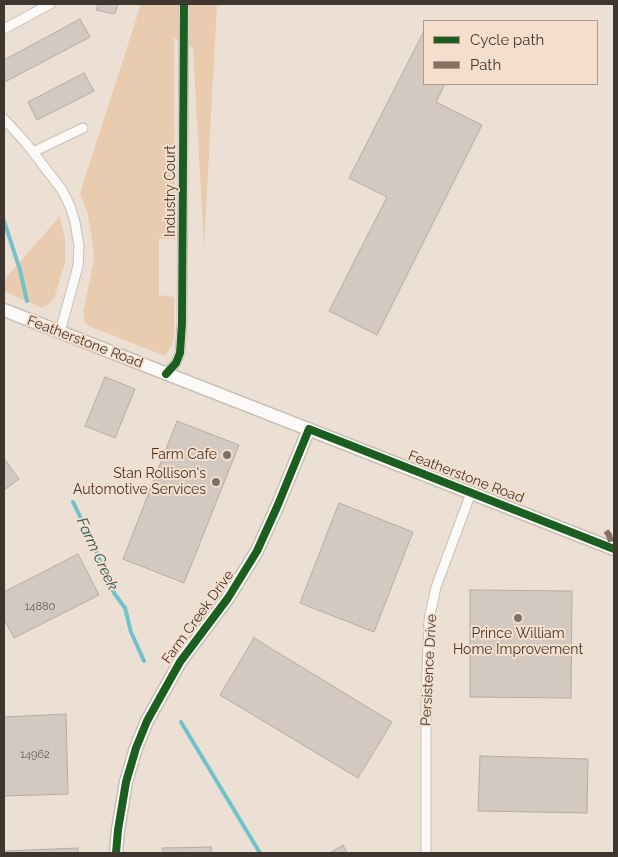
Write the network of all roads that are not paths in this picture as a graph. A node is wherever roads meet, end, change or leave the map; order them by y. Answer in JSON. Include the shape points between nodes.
{"nodes":[{"id":1,"x":50,"y":4,"type":"edge"},
{"id":2,"x":184,"y":4,"type":"edge"},
{"id":3,"x":4,"y":28,"type":"edge"},
{"id":4,"x":4,"y":119,"type":"edge"},
{"id":5,"x":83,"y":128,"type":"dead end"},
{"id":6,"x":33,"y":152,"type":"junction"},
{"id":7,"x":4,"y":310,"type":"edge"},
{"id":8,"x":60,"y":332,"type":"junction"},
{"id":9,"x":166,"y":374,"type":"junction"},
{"id":10,"x":309,"y":429,"type":"junction"},
{"id":11,"x":471,"y":493,"type":"junction"},
{"id":12,"x":614,"y":549,"type":"edge"},
{"id":13,"x":116,"y":853,"type":"edge"},
{"id":14,"x":426,"y":853,"type":"edge"}],
"edges":[{"from":1,"to":3,"type":"street"},
{"from":2,"to":9,"type":"street","name":"Industry Court","via":[[182,323],[180,354]]},
{"from":4,"to":6,"type":"street"},
{"from":5,"to":6,"type":"street"},
{"from":6,"to":8,"type":"street","via":[[62,190],[78,231],[76,274]]},
{"from":7,"to":8,"type":"street","name":"Featherstone Road"},
{"from":8,"to":9,"type":"street","name":"Featherstone Road"},
{"from":9,"to":10,"type":"street","name":"Featherstone Road"},
{"from":10,"to":11,"type":"street","name":"Featherstone Road"},
{"from":10,"to":13,"type":"street","name":"Farm Creek Drive","via":[[257,551],[228,598],[180,662],[147,721],[126,782]]},
{"from":11,"to":12,"type":"street","name":"Featherstone Road"},
{"from":11,"to":14,"type":"street","name":"Persistence Drive","via":[[436,588],[429,620]]}]}
